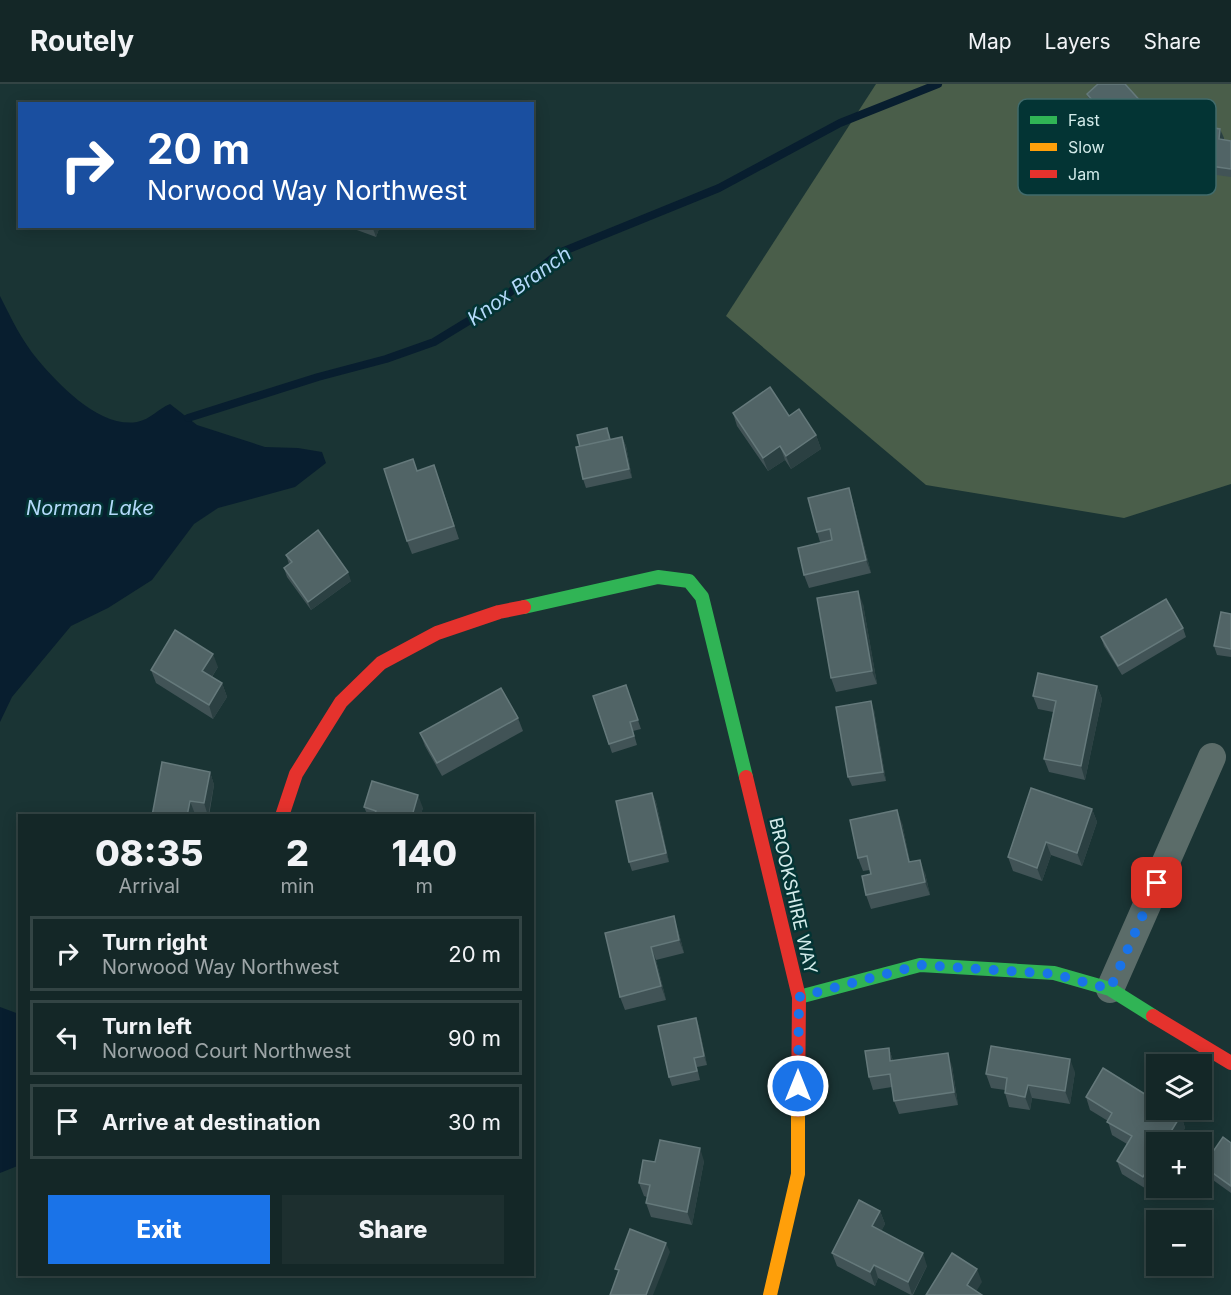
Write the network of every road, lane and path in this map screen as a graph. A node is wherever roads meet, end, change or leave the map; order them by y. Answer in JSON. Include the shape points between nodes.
{"nodes":[{"id":1,"x":1212,"y":756,"type":"dead end"},
{"id":2,"x":283,"y":814,"type":"edge"},
{"id":3,"x":1110,"y":989,"type":"junction"},
{"id":4,"x":799,"y":997,"type":"junction"},
{"id":5,"x":1231,"y":1063,"type":"edge"},
{"id":6,"x":770,"y":1295,"type":"edge"}],
"edges":[{"from":1,"to":3,"type":"street"},
{"from":2,"to":4,"type":"street","name":"BROOKSHIRE WAY","via":[[296,774],[341,702],[381,663],[436,633],[499,612],[658,577],[689,581],[702,597]]},
{"from":3,"to":4,"type":"street","via":[[1054,974],[920,965]]},
{"from":3,"to":5,"type":"street"},
{"from":4,"to":6,"type":"street","name":"BROOKSHIRE WAY","via":[[798,1174]]}]}
